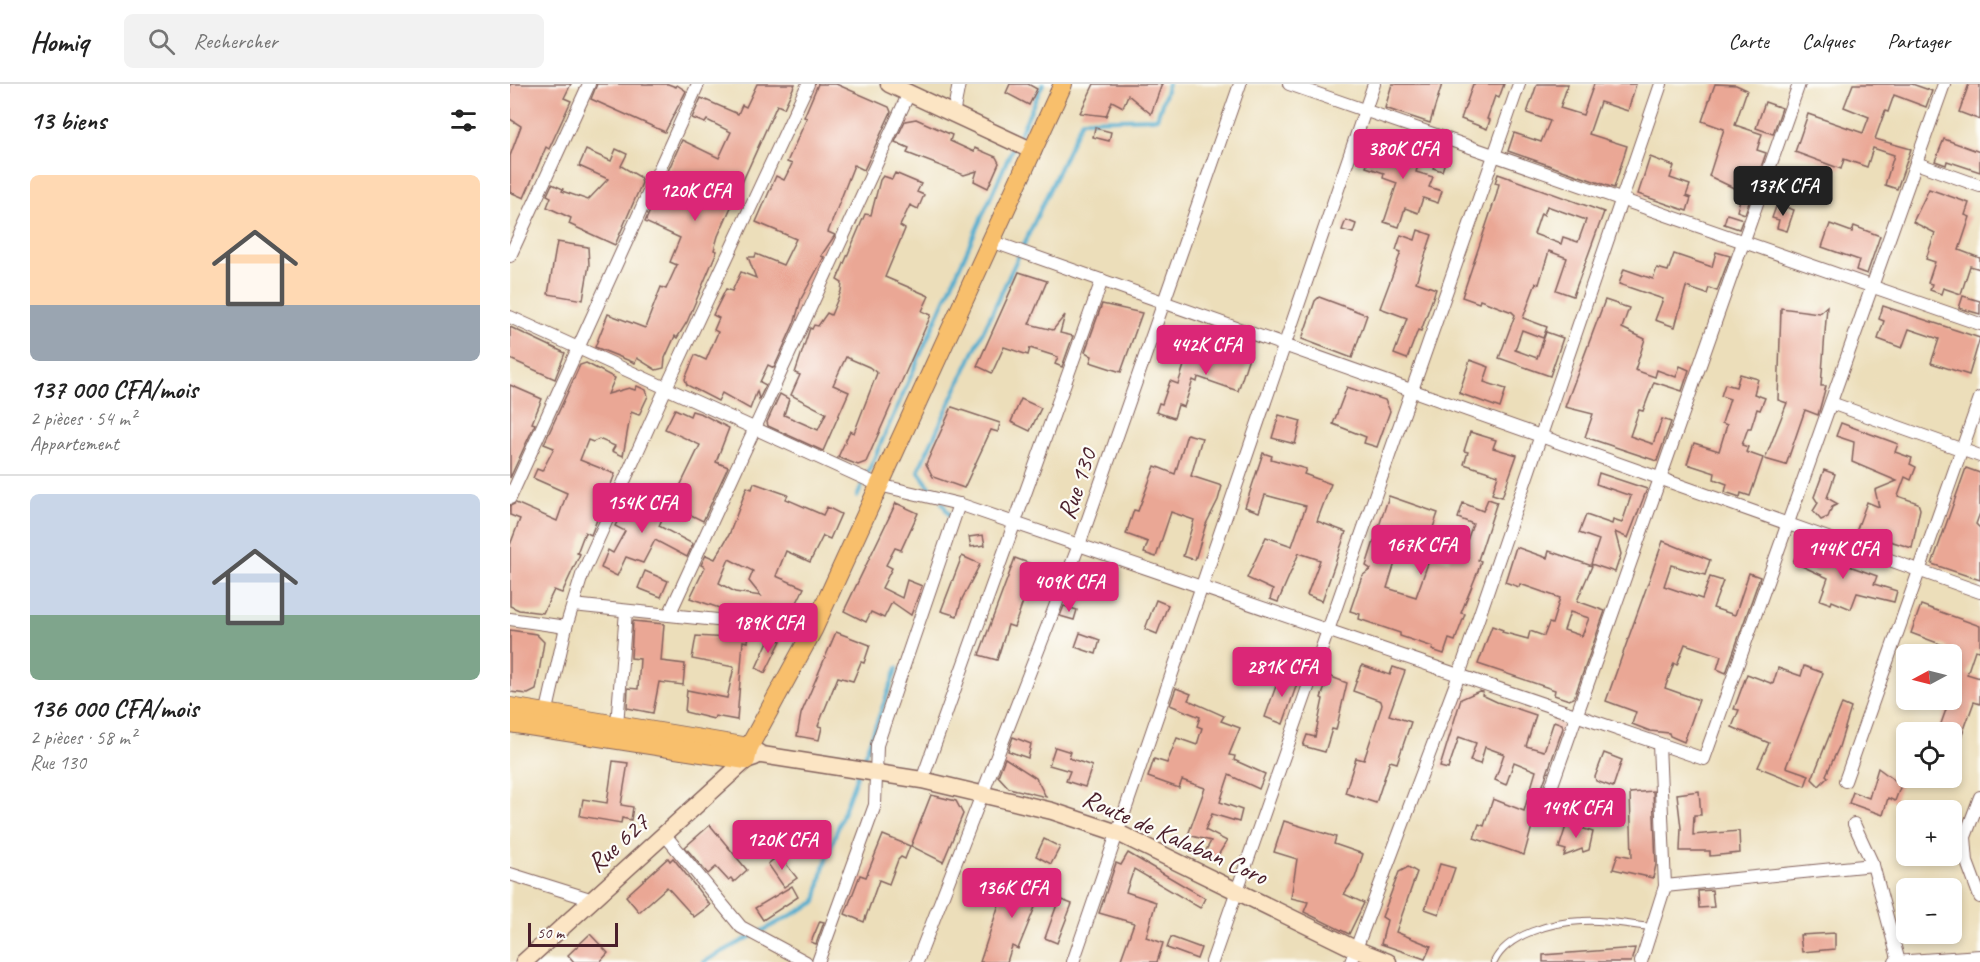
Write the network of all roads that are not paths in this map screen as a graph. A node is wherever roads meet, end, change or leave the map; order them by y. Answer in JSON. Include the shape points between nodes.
{"nodes":[{"id":1,"x":589,"y":84,"type":"edge"},
{"id":2,"x":698,"y":84,"type":"edge"},
{"id":3,"x":808,"y":84,"type":"edge"},
{"id":4,"x":889,"y":84,"type":"edge"},
{"id":5,"x":959,"y":84,"type":"edge"},
{"id":6,"x":1063,"y":84,"type":"edge"},
{"id":7,"x":1240,"y":84,"type":"edge"},
{"id":8,"x":1290,"y":84,"type":"edge"},
{"id":9,"x":1374,"y":84,"type":"edge"},
{"id":10,"x":1519,"y":84,"type":"edge"},
{"id":11,"x":1662,"y":84,"type":"edge"},
{"id":12,"x":1799,"y":84,"type":"edge"},
{"id":13,"x":1944,"y":84,"type":"edge"},
{"id":14,"x":909,"y":93,"type":"junction"},
{"id":15,"x":1365,"y":110,"type":"junction"},
{"id":16,"x":953,"y":114,"type":"junction"},
{"id":17,"x":1033,"y":151,"type":"junction"},
{"id":18,"x":1494,"y":155,"type":"junction"},
{"id":19,"x":1916,"y":163,"type":"junction"},
{"id":20,"x":1980,"y":186,"type":"edge"},
{"id":21,"x":1621,"y":199,"type":"junction"},
{"id":22,"x":991,"y":241,"type":"junction"},
{"id":23,"x":1743,"y":241,"type":"junction"},
{"id":24,"x":510,"y":256,"type":"edge"},
{"id":25,"x":1102,"y":280,"type":"junction"},
{"id":26,"x":1873,"y":286,"type":"junction"},
{"id":27,"x":1164,"y":302,"type":"junction"},
{"id":28,"x":510,"y":317,"type":"edge"},
{"id":29,"x":1980,"y":324,"type":"edge"},
{"id":30,"x":1285,"y":345,"type":"junction"},
{"id":31,"x":578,"y":348,"type":"junction"},
{"id":32,"x":666,"y":388,"type":"junction"},
{"id":33,"x":1412,"y":390,"type":"junction"},
{"id":34,"x":1980,"y":398,"type":"edge"},
{"id":35,"x":1831,"y":403,"type":"junction"},
{"id":36,"x":755,"y":428,"type":"junction"},
{"id":37,"x":1540,"y":436,"type":"junction"},
{"id":38,"x":1962,"y":450,"type":"junction"},
{"id":39,"x":1980,"y":456,"type":"edge"},
{"id":40,"x":1660,"y":479,"type":"junction"},
{"id":41,"x":879,"y":485,"type":"junction"},
{"id":42,"x":510,"y":498,"type":"edge"},
{"id":43,"x":959,"y":504,"type":"junction"},
{"id":44,"x":1016,"y":523,"type":"junction"},
{"id":45,"x":1788,"y":524,"type":"junction"},
{"id":46,"x":1079,"y":545,"type":"junction"},
{"id":47,"x":1919,"y":571,"type":"junction"},
{"id":48,"x":1202,"y":587,"type":"junction"},
{"id":49,"x":1980,"y":592,"type":"edge"},
{"id":50,"x":573,"y":605,"type":"junction"},
{"id":51,"x":626,"y":611,"type":"junction"},
{"id":52,"x":669,"y":615,"type":"junction"},
{"id":53,"x":510,"y":619,"type":"edge"},
{"id":54,"x":566,"y":627,"type":"junction"},
{"id":55,"x":813,"y":630,"type":"junction"},
{"id":56,"x":1328,"y":630,"type":"junction"},
{"id":57,"x":1459,"y":675,"type":"junction"},
{"id":58,"x":510,"y":707,"type":"edge"},
{"id":59,"x":1576,"y":715,"type":"junction"},
{"id":60,"x":545,"y":721,"type":"junction"},
{"id":61,"x":510,"y":723,"type":"edge"},
{"id":62,"x":617,"y":725,"type":"junction"},
{"id":63,"x":1659,"y":744,"type":"junction"},
{"id":64,"x":752,"y":754,"type":"junction"},
{"id":65,"x":867,"y":772,"type":"junction"},
{"id":66,"x":922,"y":780,"type":"junction"},
{"id":67,"x":1845,"y":781,"type":"dead end"},
{"id":68,"x":985,"y":793,"type":"junction"},
{"id":69,"x":1980,"y":797,"type":"edge"},
{"id":70,"x":1540,"y":819,"type":"dead end"},
{"id":71,"x":1854,"y":824,"type":"dead end"},
{"id":72,"x":1118,"y":833,"type":"junction"},
{"id":73,"x":665,"y":835,"type":"junction"},
{"id":74,"x":1874,"y":865,"type":"junction"},
{"id":75,"x":510,"y":874,"type":"edge"},
{"id":76,"x":1665,"y":886,"type":"junction"},
{"id":77,"x":1236,"y":891,"type":"junction"},
{"id":78,"x":1980,"y":897,"type":"edge"},
{"id":79,"x":593,"y":900,"type":"junction"},
{"id":80,"x":1652,"y":927,"type":"junction"},
{"id":81,"x":1353,"y":956,"type":"edge"},
{"id":82,"x":1980,"y":956,"type":"edge"},
{"id":83,"x":524,"y":962,"type":"edge"},
{"id":84,"x":806,"y":962,"type":"edge"},
{"id":85,"x":819,"y":962,"type":"edge"},
{"id":86,"x":917,"y":962,"type":"edge"},
{"id":87,"x":1074,"y":962,"type":"edge"},
{"id":88,"x":1212,"y":962,"type":"edge"},
{"id":89,"x":1388,"y":962,"type":"edge"},
{"id":90,"x":1494,"y":962,"type":"edge"},
{"id":91,"x":1641,"y":962,"type":"edge"},
{"id":92,"x":1897,"y":962,"type":"edge"}],
"edges":[{"from":1,"to":24,"type":"street"},
{"from":2,"to":31,"type":"street"},
{"from":3,"to":32,"type":"street"},
{"from":4,"to":14,"type":"main road"},
{"from":5,"to":16,"type":"street"},
{"from":6,"to":17,"type":"main road"},
{"from":7,"to":27,"type":"street","name":"Rue 130"},
{"from":8,"to":15,"type":"street"},
{"from":9,"to":15,"type":"street"},
{"from":10,"to":18,"type":"street"},
{"from":11,"to":21,"type":"street"},
{"from":12,"to":23,"type":"street"},
{"from":13,"to":19,"type":"street"},
{"from":14,"to":16,"type":"main road"},
{"from":14,"to":36,"type":"street"},
{"from":15,"to":18,"type":"street"},
{"from":15,"to":30,"type":"street"},
{"from":16,"to":17,"type":"main road"},
{"from":17,"to":22,"type":"main road"},
{"from":18,"to":21,"type":"street"},
{"from":18,"to":33,"type":"street"},
{"from":19,"to":20,"type":"street"},
{"from":19,"to":26,"type":"street"},
{"from":21,"to":23,"type":"street"},
{"from":21,"to":37,"type":"street"},
{"from":22,"to":25,"type":"street"},
{"from":22,"to":41,"type":"main road"},
{"from":23,"to":26,"type":"street"},
{"from":23,"to":40,"type":"street"},
{"from":25,"to":27,"type":"street"},
{"from":25,"to":44,"type":"street"},
{"from":26,"to":29,"type":"street"},
{"from":26,"to":35,"type":"street"},
{"from":27,"to":30,"type":"street"},
{"from":27,"to":46,"type":"street","name":"Rue 130"},
{"from":28,"to":31,"type":"street"},
{"from":30,"to":33,"type":"street"},
{"from":30,"to":48,"type":"street"},
{"from":31,"to":32,"type":"street"},
{"from":31,"to":42,"type":"street"},
{"from":32,"to":36,"type":"street"},
{"from":32,"to":50,"type":"street","via":[[582,575]]},
{"from":33,"to":37,"type":"street"},
{"from":33,"to":56,"type":"street"},
{"from":34,"to":38,"type":"street"},
{"from":35,"to":38,"type":"street"},
{"from":35,"to":45,"type":"street"},
{"from":36,"to":41,"type":"street"},
{"from":36,"to":52,"type":"street"},
{"from":37,"to":40,"type":"street"},
{"from":37,"to":57,"type":"street"},
{"from":38,"to":39,"type":"street"},
{"from":38,"to":47,"type":"street"},
{"from":40,"to":45,"type":"street"},
{"from":40,"to":59,"type":"street"},
{"from":41,"to":43,"type":"street"},
{"from":41,"to":55,"type":"main road"},
{"from":43,"to":44,"type":"street"},
{"from":43,"to":65,"type":"street"},
{"from":44,"to":46,"type":"street"},
{"from":44,"to":66,"type":"street"},
{"from":45,"to":47,"type":"street"},
{"from":45,"to":63,"type":"street","via":[[1704,759]]},
{"from":46,"to":48,"type":"street"},
{"from":46,"to":68,"type":"street","name":"Rue 130"},
{"from":47,"to":49,"type":"street"},
{"from":47,"to":67,"type":"street"},
{"from":48,"to":56,"type":"street"},
{"from":48,"to":72,"type":"street"},
{"from":50,"to":51,"type":"street"},
{"from":50,"to":54,"type":"street"},
{"from":51,"to":52,"type":"street"},
{"from":51,"to":62,"type":"street"},
{"from":52,"to":55,"type":"street"},
{"from":53,"to":54,"type":"street"},
{"from":54,"to":60,"type":"street"},
{"from":55,"to":64,"type":"main road"},
{"from":56,"to":57,"type":"street"},
{"from":56,"to":77,"type":"street"},
{"from":57,"to":59,"type":"street"},
{"from":57,"to":81,"type":"street"},
{"from":58,"to":60,"type":"main road"},
{"from":59,"to":63,"type":"street"},
{"from":59,"to":70,"type":"street"},
{"from":60,"to":61,"type":"main road"},
{"from":60,"to":62,"type":"main road"},
{"from":60,"to":64,"type":"main road"},
{"from":62,"to":64,"type":"main road"},
{"from":63,"to":76,"type":"street"},
{"from":64,"to":65,"type":"main road","name":"Route de Kalaban Coro"},
{"from":64,"to":73,"type":"main road","name":"Rue 627"},
{"from":65,"to":66,"type":"main road","name":"Route de Kalaban Coro"},
{"from":65,"to":85,"type":"street","via":[[875,805]]},
{"from":66,"to":68,"type":"main road","name":"Route de Kalaban Coro"},
{"from":68,"to":72,"type":"main road","name":"Route de Kalaban Coro"},
{"from":68,"to":86,"type":"street","name":"Rue 130"},
{"from":69,"to":78,"type":"street","via":[[1965,837],[1967,862]]},
{"from":71,"to":74,"type":"street"},
{"from":72,"to":77,"type":"main road","name":"Route de Kalaban Coro"},
{"from":72,"to":87,"type":"street"},
{"from":73,"to":79,"type":"main road","name":"Rue 627"},
{"from":73,"to":84,"type":"street","via":[[741,927]]},
{"from":74,"to":76,"type":"street"},
{"from":74,"to":92,"type":"street"},
{"from":75,"to":79,"type":"street"},
{"from":76,"to":80,"type":"street"},
{"from":77,"to":81,"type":"main road","name":"Route de Kalaban Coro"},
{"from":77,"to":88,"type":"street"},
{"from":79,"to":83,"type":"main road","name":"Rue 627"},
{"from":80,"to":90,"type":"lane","via":[[1583,920],[1558,924],[1504,946]]},
{"from":80,"to":91,"type":"street"},
{"from":81,"to":89,"type":"main road","name":"Route de Kalaban Coro"},
{"from":82,"to":92,"type":"street"}]}
